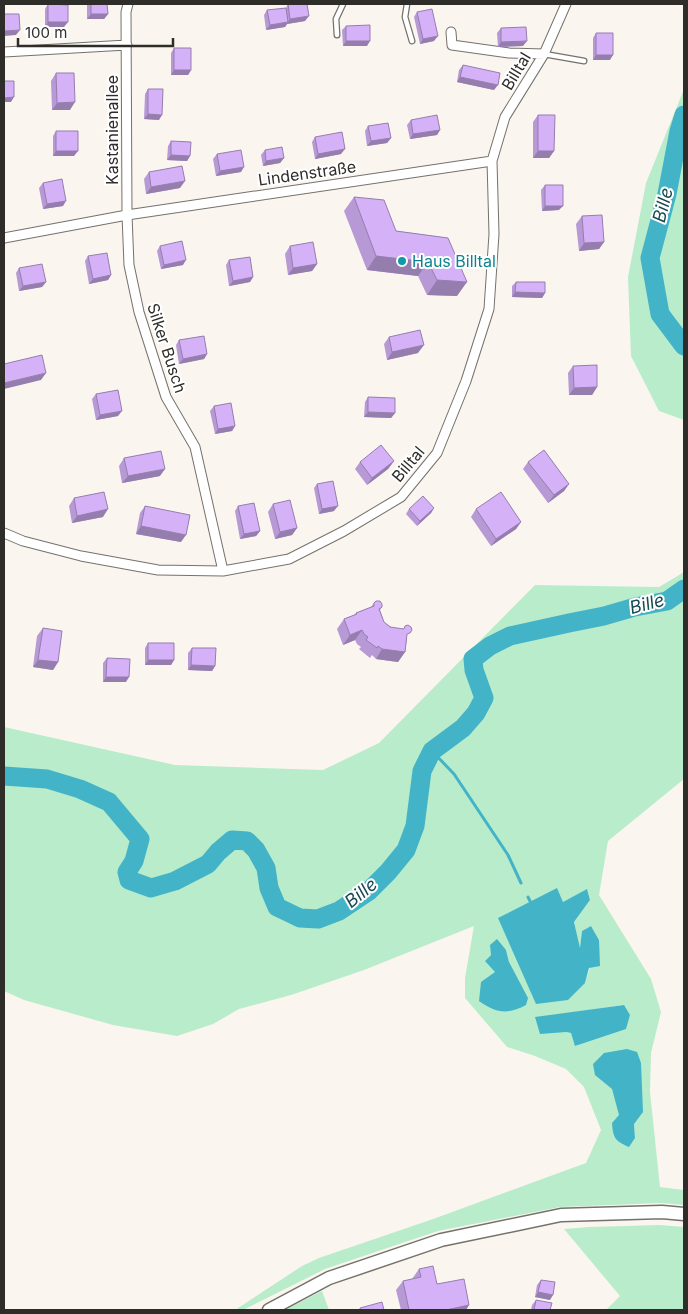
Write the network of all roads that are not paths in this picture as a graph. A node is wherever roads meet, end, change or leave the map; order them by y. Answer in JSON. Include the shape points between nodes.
{"nodes":[{"id":1,"x":128,"y":4,"type":"edge"},
{"id":2,"x":343,"y":4,"type":"edge"},
{"id":3,"x":407,"y":4,"type":"edge"},
{"id":4,"x":566,"y":4,"type":"edge"},
{"id":5,"x":451,"y":32,"type":"dead end"},
{"id":6,"x":337,"y":35,"type":"dead end"},
{"id":7,"x":412,"y":41,"type":"dead end"},
{"id":8,"x":127,"y":45,"type":"junction"},
{"id":9,"x":4,"y":52,"type":"edge"},
{"id":10,"x":544,"y":54,"type":"junction"},
{"id":11,"x":584,"y":61,"type":"dead end"},
{"id":12,"x":492,"y":161,"type":"junction"},
{"id":13,"x":128,"y":214,"type":"junction"},
{"id":14,"x":4,"y":238,"type":"edge"},
{"id":15,"x":4,"y":533,"type":"edge"},
{"id":16,"x":223,"y":571,"type":"junction"},
{"id":17,"x":684,"y":1214,"type":"edge"},
{"id":18,"x":269,"y":1310,"type":"edge"}],
"edges":[{"from":1,"to":8,"type":"street","name":"Kastanienallee"},
{"from":2,"to":6,"type":"lane","via":[[336,19]]},
{"from":3,"to":7,"type":"lane","via":[[405,16]]},
{"from":4,"to":10,"type":"street","name":"Billtal"},
{"from":5,"to":10,"type":"street","name":"Billtal","via":[[452,46]]},
{"from":8,"to":9,"type":"street"},
{"from":8,"to":13,"type":"street","name":"Kastanienallee"},
{"from":10,"to":11,"type":"lane"},
{"from":10,"to":12,"type":"street","name":"Billtal","via":[[506,117]]},
{"from":12,"to":13,"type":"street","name":"Lindenstraße"},
{"from":12,"to":16,"type":"street","name":"Billtal","via":[[494,234],[489,309],[466,381],[437,453],[401,496],[344,531],[289,559]]},
{"from":13,"to":14,"type":"street","name":"Lindenstraße"},
{"from":13,"to":16,"type":"street","name":"Silker Busch","via":[[129,265],[139,312],[166,397],[195,448]]},
{"from":15,"to":16,"type":"street","name":"Billtal","via":[[81,556],[158,570]]},
{"from":17,"to":18,"type":"main road","via":[[560,1214],[441,1240],[329,1278]]}]}
